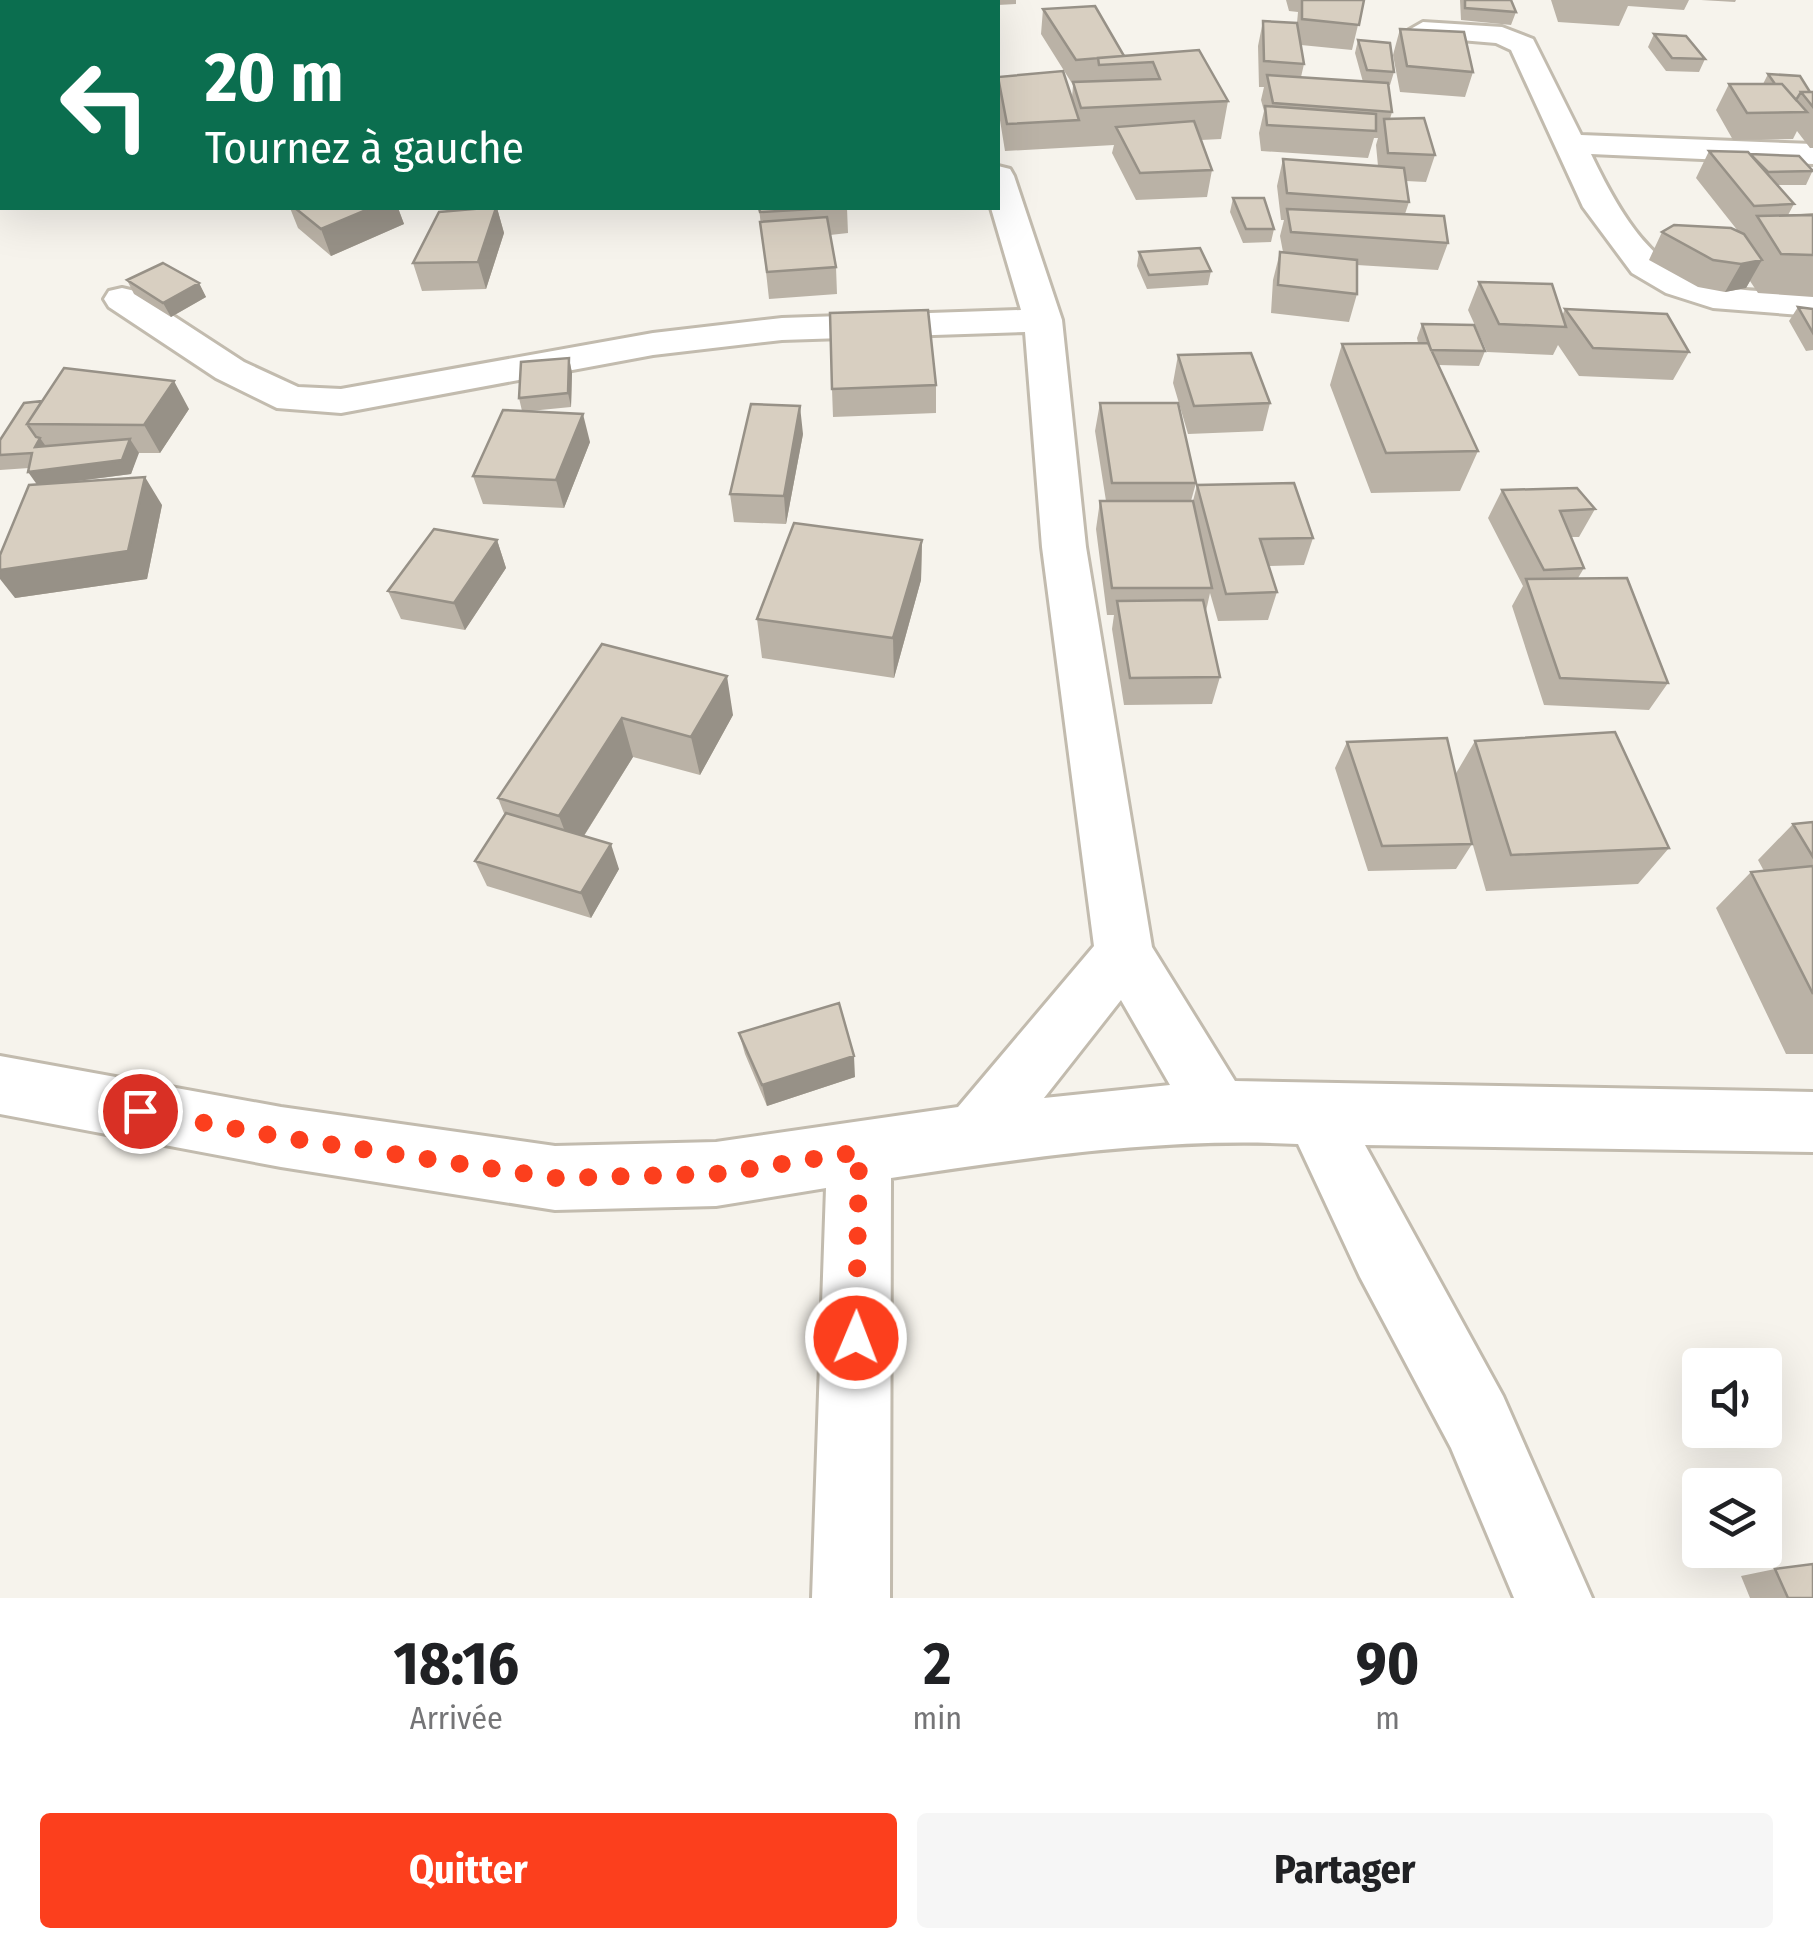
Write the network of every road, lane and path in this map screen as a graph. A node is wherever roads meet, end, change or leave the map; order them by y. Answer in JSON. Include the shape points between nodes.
{"nodes":[{"id":1,"x":1423,"y":30,"type":"edge"},
{"id":2,"x":1572,"y":144,"type":"junction"},
{"id":3,"x":1813,"y":154,"type":"edge"},
{"id":4,"x":1000,"y":182,"type":"edge"},
{"id":5,"x":122,"y":299,"type":"dead end"},
{"id":6,"x":1813,"y":305,"type":"edge"},
{"id":7,"x":1043,"y":320,"type":"junction"},
{"id":8,"x":1124,"y":953,"type":"junction"},
{"id":9,"x":0,"y":1085,"type":"edge"},
{"id":10,"x":1218,"y":1110,"type":"junction"},
{"id":11,"x":1316,"y":1115,"type":"junction"},
{"id":12,"x":1813,"y":1122,"type":"edge"},
{"id":13,"x":975,"y":1134,"type":"junction"},
{"id":14,"x":859,"y":1152,"type":"junction"},
{"id":15,"x":851,"y":1598,"type":"edge"},
{"id":16,"x":1553,"y":1598,"type":"edge"}],
"edges":[{"from":1,"to":2,"type":"street","via":[[1517,39]]},
{"from":2,"to":3,"type":"street"},
{"from":2,"to":6,"type":"street","via":[[1600,207],[1645,265],[1713,297]]},
{"from":4,"to":7,"type":"street"},
{"from":5,"to":7,"type":"street","via":[[230,370],[291,399],[341,401],[653,344],[782,329]]},
{"from":7,"to":8,"type":"street","via":[[1064,547]]},
{"from":8,"to":10,"type":"street"},
{"from":8,"to":13,"type":"street"},
{"from":9,"to":14,"type":"street","via":[[555,1178],[716,1174]]},
{"from":10,"to":11,"type":"street"},
{"from":10,"to":13,"type":"street"},
{"from":11,"to":12,"type":"street"},
{"from":11,"to":16,"type":"street","via":[[1477,1422]]},
{"from":13,"to":14,"type":"street"},
{"from":14,"to":15,"type":"street"}]}
